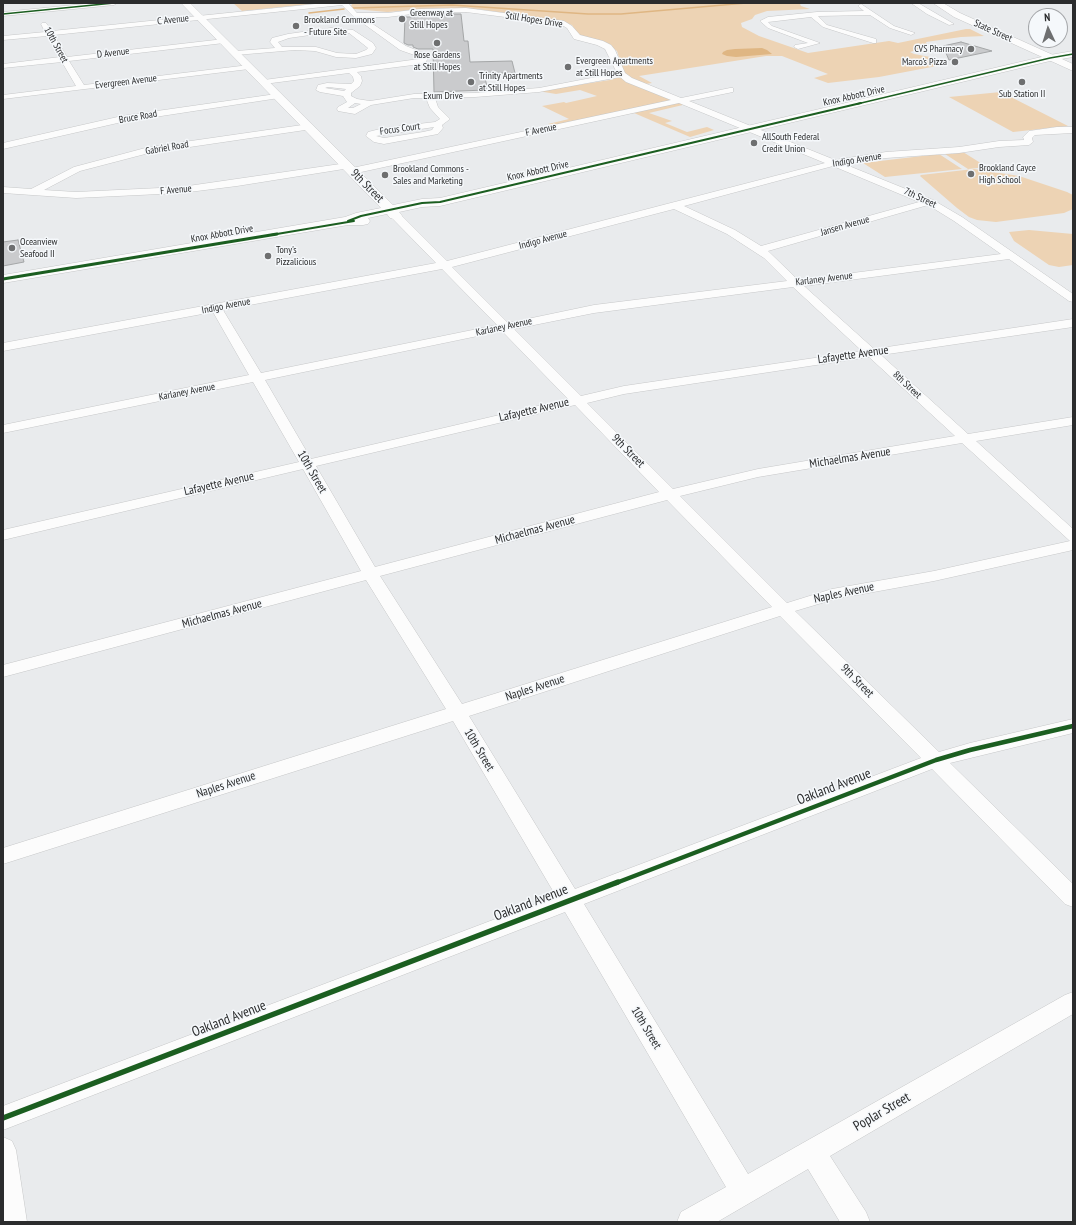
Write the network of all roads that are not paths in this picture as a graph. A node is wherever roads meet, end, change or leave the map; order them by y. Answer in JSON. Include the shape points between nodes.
{"nodes":[{"id":1,"x":33,"y":3,"type":"edge"},
{"id":2,"x":114,"y":3,"type":"edge"},
{"id":3,"x":185,"y":3,"type":"edge"},
{"id":4,"x":344,"y":3,"type":"edge"},
{"id":5,"x":858,"y":3,"type":"edge"},
{"id":6,"x":914,"y":3,"type":"edge"},
{"id":7,"x":937,"y":3,"type":"edge"},
{"id":8,"x":38,"y":10,"type":"junction"},
{"id":9,"x":870,"y":13,"type":"junction"},
{"id":10,"x":3,"y":14,"type":"edge"},
{"id":11,"x":813,"y":14,"type":"junction"},
{"id":12,"x":354,"y":15,"type":"junction"},
{"id":13,"x":200,"y":18,"type":"junction"},
{"id":14,"x":951,"y":24,"type":"dead end"},
{"id":15,"x":48,"y":33,"type":"junction"},
{"id":16,"x":911,"y":33,"type":"dead end"},
{"id":17,"x":3,"y":38,"type":"edge"},
{"id":18,"x":224,"y":41,"type":"junction"},
{"id":19,"x":873,"y":41,"type":"dead end"},
{"id":20,"x":798,"y":47,"type":"dead end"},
{"id":21,"x":279,"y":48,"type":"junction"},
{"id":22,"x":236,"y":53,"type":"junction"},
{"id":23,"x":1073,"y":54,"type":"edge"},
{"id":24,"x":1050,"y":58,"type":"junction"},
{"id":25,"x":63,"y":59,"type":"junction"},
{"id":26,"x":3,"y":66,"type":"edge"},
{"id":27,"x":249,"y":67,"type":"junction"},
{"id":28,"x":1073,"y":68,"type":"edge"},
{"id":29,"x":352,"y":71,"type":"junction"},
{"id":30,"x":622,"y":74,"type":"junction"},
{"id":31,"x":264,"y":82,"type":"junction"},
{"id":32,"x":353,"y":87,"type":"junction"},
{"id":33,"x":81,"y":88,"type":"junction"},
{"id":34,"x":730,"y":90,"type":"dead end"},
{"id":35,"x":276,"y":96,"type":"junction"},
{"id":36,"x":432,"y":96,"type":"junction"},
{"id":37,"x":3,"y":97,"type":"edge"},
{"id":38,"x":348,"y":97,"type":"junction"},
{"id":39,"x":678,"y":100,"type":"junction"},
{"id":40,"x":370,"y":103,"type":"junction"},
{"id":41,"x":437,"y":124,"type":"junction"},
{"id":42,"x":309,"y":127,"type":"junction"},
{"id":43,"x":750,"y":129,"type":"junction"},
{"id":44,"x":1073,"y":130,"type":"edge"},
{"id":45,"x":3,"y":146,"type":"edge"},
{"id":46,"x":835,"y":163,"type":"junction"},
{"id":47,"x":350,"y":169,"type":"junction"},
{"id":48,"x":3,"y":190,"type":"edge"},
{"id":49,"x":32,"y":193,"type":"junction"},
{"id":50,"x":929,"y":202,"type":"junction"},
{"id":51,"x":674,"y":205,"type":"junction"},
{"id":52,"x":393,"y":213,"type":"junction"},
{"id":53,"x":760,"y":250,"type":"junction"},
{"id":54,"x":1010,"y":256,"type":"junction"},
{"id":55,"x":445,"y":265,"type":"junction"},
{"id":56,"x":3,"y":279,"type":"edge"},
{"id":57,"x":795,"y":283,"type":"junction"},
{"id":58,"x":1073,"y":299,"type":"edge"},
{"id":59,"x":216,"y":308,"type":"junction"},
{"id":60,"x":1073,"y":323,"type":"edge"},
{"id":61,"x":505,"y":327,"type":"junction"},
{"id":62,"x":3,"y":347,"type":"edge"},
{"id":63,"x":871,"y":353,"type":"junction"},
{"id":64,"x":257,"y":377,"type":"junction"},
{"id":65,"x":577,"y":400,"type":"junction"},
{"id":66,"x":1073,"y":421,"type":"edge"},
{"id":67,"x":3,"y":429,"type":"edge"},
{"id":68,"x":965,"y":439,"type":"junction"},
{"id":69,"x":307,"y":464,"type":"junction"},
{"id":70,"x":670,"y":494,"type":"junction"},
{"id":71,"x":3,"y":535,"type":"edge"},
{"id":72,"x":1073,"y":536,"type":"edge"},
{"id":73,"x":1073,"y":545,"type":"edge"},
{"id":74,"x":371,"y":574,"type":"junction"},
{"id":75,"x":784,"y":608,"type":"junction"},
{"id":76,"x":3,"y":671,"type":"edge"},
{"id":77,"x":457,"y":712,"type":"junction"},
{"id":78,"x":1073,"y":726,"type":"edge"},
{"id":79,"x":936,"y":760,"type":"junction"},
{"id":80,"x":3,"y":856,"type":"edge"},
{"id":81,"x":1073,"y":898,"type":"edge"},
{"id":82,"x":569,"y":901,"type":"junction"},
{"id":83,"x":1073,"y":1002,"type":"edge"},
{"id":84,"x":3,"y":1118,"type":"edge"},
{"id":85,"x":3,"y":1150,"type":"edge"},
{"id":86,"x":812,"y":1152,"type":"junction"},
{"id":87,"x":744,"y":1192,"type":"junction"},
{"id":88,"x":13,"y":1222,"type":"edge"},
{"id":89,"x":691,"y":1222,"type":"edge"},
{"id":90,"x":856,"y":1222,"type":"edge"}],
"edges":[{"from":1,"to":8,"type":"street","name":"10th Street"},
{"from":2,"to":8,"type":"street"},
{"from":3,"to":13,"type":"main road","name":"9th Street"},
{"from":4,"to":12,"type":"street"},
{"from":4,"to":13,"type":"street","name":"C Avenue"},
{"from":5,"to":9,"type":"street"},
{"from":6,"to":14,"type":"street","via":[[929,14]]},
{"from":7,"to":24,"type":"main road","name":"State Street","via":[[957,15]]},
{"from":8,"to":10,"type":"street"},
{"from":8,"to":15,"type":"street","name":"10th Street"},
{"from":9,"to":11,"type":"street"},
{"from":9,"to":16,"type":"street","via":[[892,27]]},
{"from":11,"to":19,"type":"street","via":[[825,26]]},
{"from":11,"to":20,"type":"street","via":[[763,21],[770,27],[816,43]]},
{"from":12,"to":29,"type":"street","via":[[404,48],[424,57],[421,62]]},
{"from":12,"to":30,"type":"street","name":"Still Hopes Drive","via":[[466,10],[562,22],[570,27],[577,37],[608,47]]},
{"from":13,"to":15,"type":"street","name":"C Avenue"},
{"from":13,"to":18,"type":"main road","name":"9th Street"},
{"from":15,"to":17,"type":"street","name":"C Avenue"},
{"from":15,"to":25,"type":"street","name":"10th Street"},
{"from":18,"to":22,"type":"main road","name":"9th Street"},
{"from":18,"to":25,"type":"street","name":"D Avenue"},
{"from":21,"to":21,"type":"street","via":[[306,48],[346,56],[364,54],[372,48],[351,31],[331,30],[280,38],[274,42]]},
{"from":21,"to":22,"type":"street"},
{"from":22,"to":27,"type":"main road","name":"9th Street"},
{"from":23,"to":24,"type":"main road","name":"Knox Abbott Drive"},
{"from":24,"to":28,"type":"main road","name":"State Street"},
{"from":24,"to":43,"type":"main road","name":"Knox Abbott Drive"},
{"from":25,"to":26,"type":"street","name":"D Avenue"},
{"from":25,"to":33,"type":"street","name":"10th Street"},
{"from":27,"to":31,"type":"main road","name":"9th Street"},
{"from":27,"to":33,"type":"street","name":"Evergreen Avenue"},
{"from":29,"to":31,"type":"street"},
{"from":29,"to":32,"type":"street","via":[[358,78],[357,84]]},
{"from":30,"to":36,"type":"street","name":"Exum Drive","via":[[507,93]]},
{"from":30,"to":39,"type":"street","via":[[630,80]]},
{"from":31,"to":35,"type":"main road","name":"9th Street"},
{"from":32,"to":38,"type":"street"},
{"from":32,"to":38,"type":"street","name":"Exum Drive","via":[[327,85],[320,90]]},
{"from":33,"to":37,"type":"street","name":"Evergreen Avenue"},
{"from":34,"to":39,"type":"street","name":"F Avenue"},
{"from":35,"to":42,"type":"main road","name":"9th Street"},
{"from":35,"to":45,"type":"street","name":"Bruce Road","via":[[110,122]]},
{"from":36,"to":40,"type":"street","name":"Exum Drive","via":[[403,97]]},
{"from":36,"to":41,"type":"street","name":"Focus Court","via":[[430,99],[434,108],[446,118]]},
{"from":38,"to":40,"type":"street","name":"Exum Drive"},
{"from":38,"to":40,"type":"street","via":[[351,103],[341,109],[355,111]]},
{"from":39,"to":43,"type":"street"},
{"from":39,"to":47,"type":"street","name":"F Avenue"},
{"from":41,"to":41,"type":"street","name":"Focus Court","via":[[439,128],[435,132],[423,136],[384,141],[370,136],[384,131]]},
{"from":42,"to":47,"type":"main road","name":"9th Street"},
{"from":42,"to":49,"type":"street","name":"Gabriel Road","via":[[149,150],[77,169]]},
{"from":43,"to":46,"type":"street","name":"7th Street"},
{"from":43,"to":52,"type":"main road","name":"Knox Abbott Drive","via":[[440,202],[429,208]]},
{"from":44,"to":46,"type":"street","name":"Indigo Avenue","via":[[1032,133],[1027,137],[1029,142],[886,155]]},
{"from":46,"to":50,"type":"street","name":"7th Street"},
{"from":46,"to":51,"type":"street","name":"Indigo Avenue"},
{"from":47,"to":49,"type":"street","name":"F Avenue","via":[[181,190],[86,195]]},
{"from":47,"to":52,"type":"main road","name":"9th Street"},
{"from":48,"to":49,"type":"street","name":"F Avenue"},
{"from":50,"to":53,"type":"street","name":"Jansen Avenue"},
{"from":50,"to":54,"type":"street","name":"7th Street"},
{"from":51,"to":53,"type":"street","name":"8th Street","via":[[731,232]]},
{"from":51,"to":55,"type":"street","name":"Indigo Avenue"},
{"from":52,"to":55,"type":"street","name":"9th Street"},
{"from":52,"to":56,"type":"main road","name":"Knox Abbott Drive","via":[[366,221],[348,221]]},
{"from":53,"to":57,"type":"street","name":"8th Street"},
{"from":54,"to":57,"type":"street","name":"Karlaney Avenue"},
{"from":54,"to":58,"type":"street","name":"7th Street"},
{"from":55,"to":59,"type":"street","name":"Indigo Avenue"},
{"from":55,"to":61,"type":"street","name":"9th Street"},
{"from":57,"to":61,"type":"street","name":"Karlaney Avenue","via":[[609,306]]},
{"from":57,"to":63,"type":"street","name":"8th Street"},
{"from":59,"to":62,"type":"street","name":"Indigo Avenue"},
{"from":59,"to":64,"type":"street","name":"10th Street"},
{"from":60,"to":63,"type":"street","name":"Lafayette Avenue"},
{"from":61,"to":64,"type":"street","name":"Karlaney Avenue"},
{"from":61,"to":65,"type":"street","name":"9th Street"},
{"from":63,"to":65,"type":"street","name":"Lafayette Avenue","via":[[640,387]]},
{"from":63,"to":68,"type":"street","name":"8th Street"},
{"from":64,"to":67,"type":"street","name":"Karlaney Avenue"},
{"from":64,"to":69,"type":"street","name":"10th Street"},
{"from":65,"to":69,"type":"street","name":"Lafayette Avenue"},
{"from":65,"to":70,"type":"street","name":"9th Street"},
{"from":66,"to":68,"type":"street","name":"Michaelmas Avenue"},
{"from":68,"to":70,"type":"street","name":"Michaelmas Avenue","via":[[758,473]]},
{"from":68,"to":72,"type":"street","name":"8th Street"},
{"from":69,"to":71,"type":"street","name":"Lafayette Avenue"},
{"from":69,"to":74,"type":"street","name":"10th Street"},
{"from":70,"to":74,"type":"street","name":"Michaelmas Avenue"},
{"from":70,"to":75,"type":"street","name":"9th Street"},
{"from":73,"to":75,"type":"street","name":"Naples Avenue","via":[[934,576],[832,594]]},
{"from":74,"to":76,"type":"street","name":"Michaelmas Avenue"},
{"from":74,"to":77,"type":"street","name":"10th Street"},
{"from":75,"to":77,"type":"street","name":"Naples Avenue"},
{"from":75,"to":79,"type":"street","name":"9th Street"},
{"from":77,"to":80,"type":"street","name":"Naples Avenue"},
{"from":77,"to":82,"type":"street","name":"10th Street"},
{"from":78,"to":79,"type":"street","name":"Oakland Avenue"},
{"from":79,"to":81,"type":"street","name":"9th Street"},
{"from":79,"to":82,"type":"street","name":"Oakland Avenue"},
{"from":82,"to":84,"type":"street","name":"Oakland Avenue"},
{"from":82,"to":87,"type":"street","name":"10th Street"},
{"from":83,"to":86,"type":"street","name":"Poplar Street"},
{"from":85,"to":88,"type":"street"},
{"from":86,"to":87,"type":"street","name":"Poplar Street"},
{"from":86,"to":90,"type":"street"},
{"from":87,"to":89,"type":"street","name":"Poplar Street"}]}
